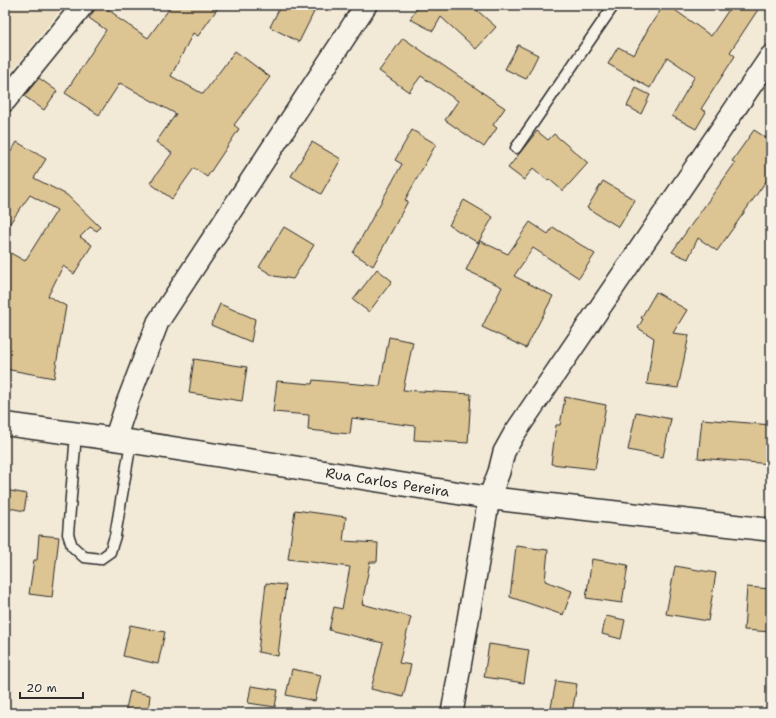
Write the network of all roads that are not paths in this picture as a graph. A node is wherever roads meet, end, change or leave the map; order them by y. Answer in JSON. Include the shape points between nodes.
{"nodes":[{"id":1,"x":83,"y":5,"type":"edge"},
{"id":2,"x":366,"y":5,"type":"edge"},
{"id":3,"x":614,"y":5,"type":"edge"},
{"id":4,"x":771,"y":56,"type":"edge"},
{"id":5,"x":5,"y":100,"type":"edge"},
{"id":6,"x":516,"y":148,"type":"dead end"},
{"id":7,"x":5,"y":424,"type":"edge"},
{"id":8,"x":76,"y":434,"type":"junction"},
{"id":9,"x":123,"y":440,"type":"junction"},
{"id":10,"x":489,"y":498,"type":"junction"},
{"id":11,"x":771,"y":530,"type":"edge"},
{"id":12,"x":452,"y":713,"type":"edge"}],
"edges":[{"from":1,"to":5,"type":"street"},
{"from":2,"to":9,"type":"street","via":[[158,322],[127,403]]},
{"from":3,"to":6,"type":"lane"},
{"from":4,"to":10,"type":"street","via":[[514,434],[504,452]]},
{"from":7,"to":8,"type":"main road","name":"Rua Carlos Pereira"},
{"from":8,"to":9,"type":"main road","name":"Rua Carlos Pereira"},
{"from":8,"to":9,"type":"lane","via":[[68,534],[72,546],[84,557],[100,559],[110,552],[115,536]]},
{"from":9,"to":10,"type":"main road","name":"Rua Carlos Pereira"},
{"from":10,"to":11,"type":"main road","name":"Rua Carlos Pereira"},
{"from":10,"to":12,"type":"street"}]}
